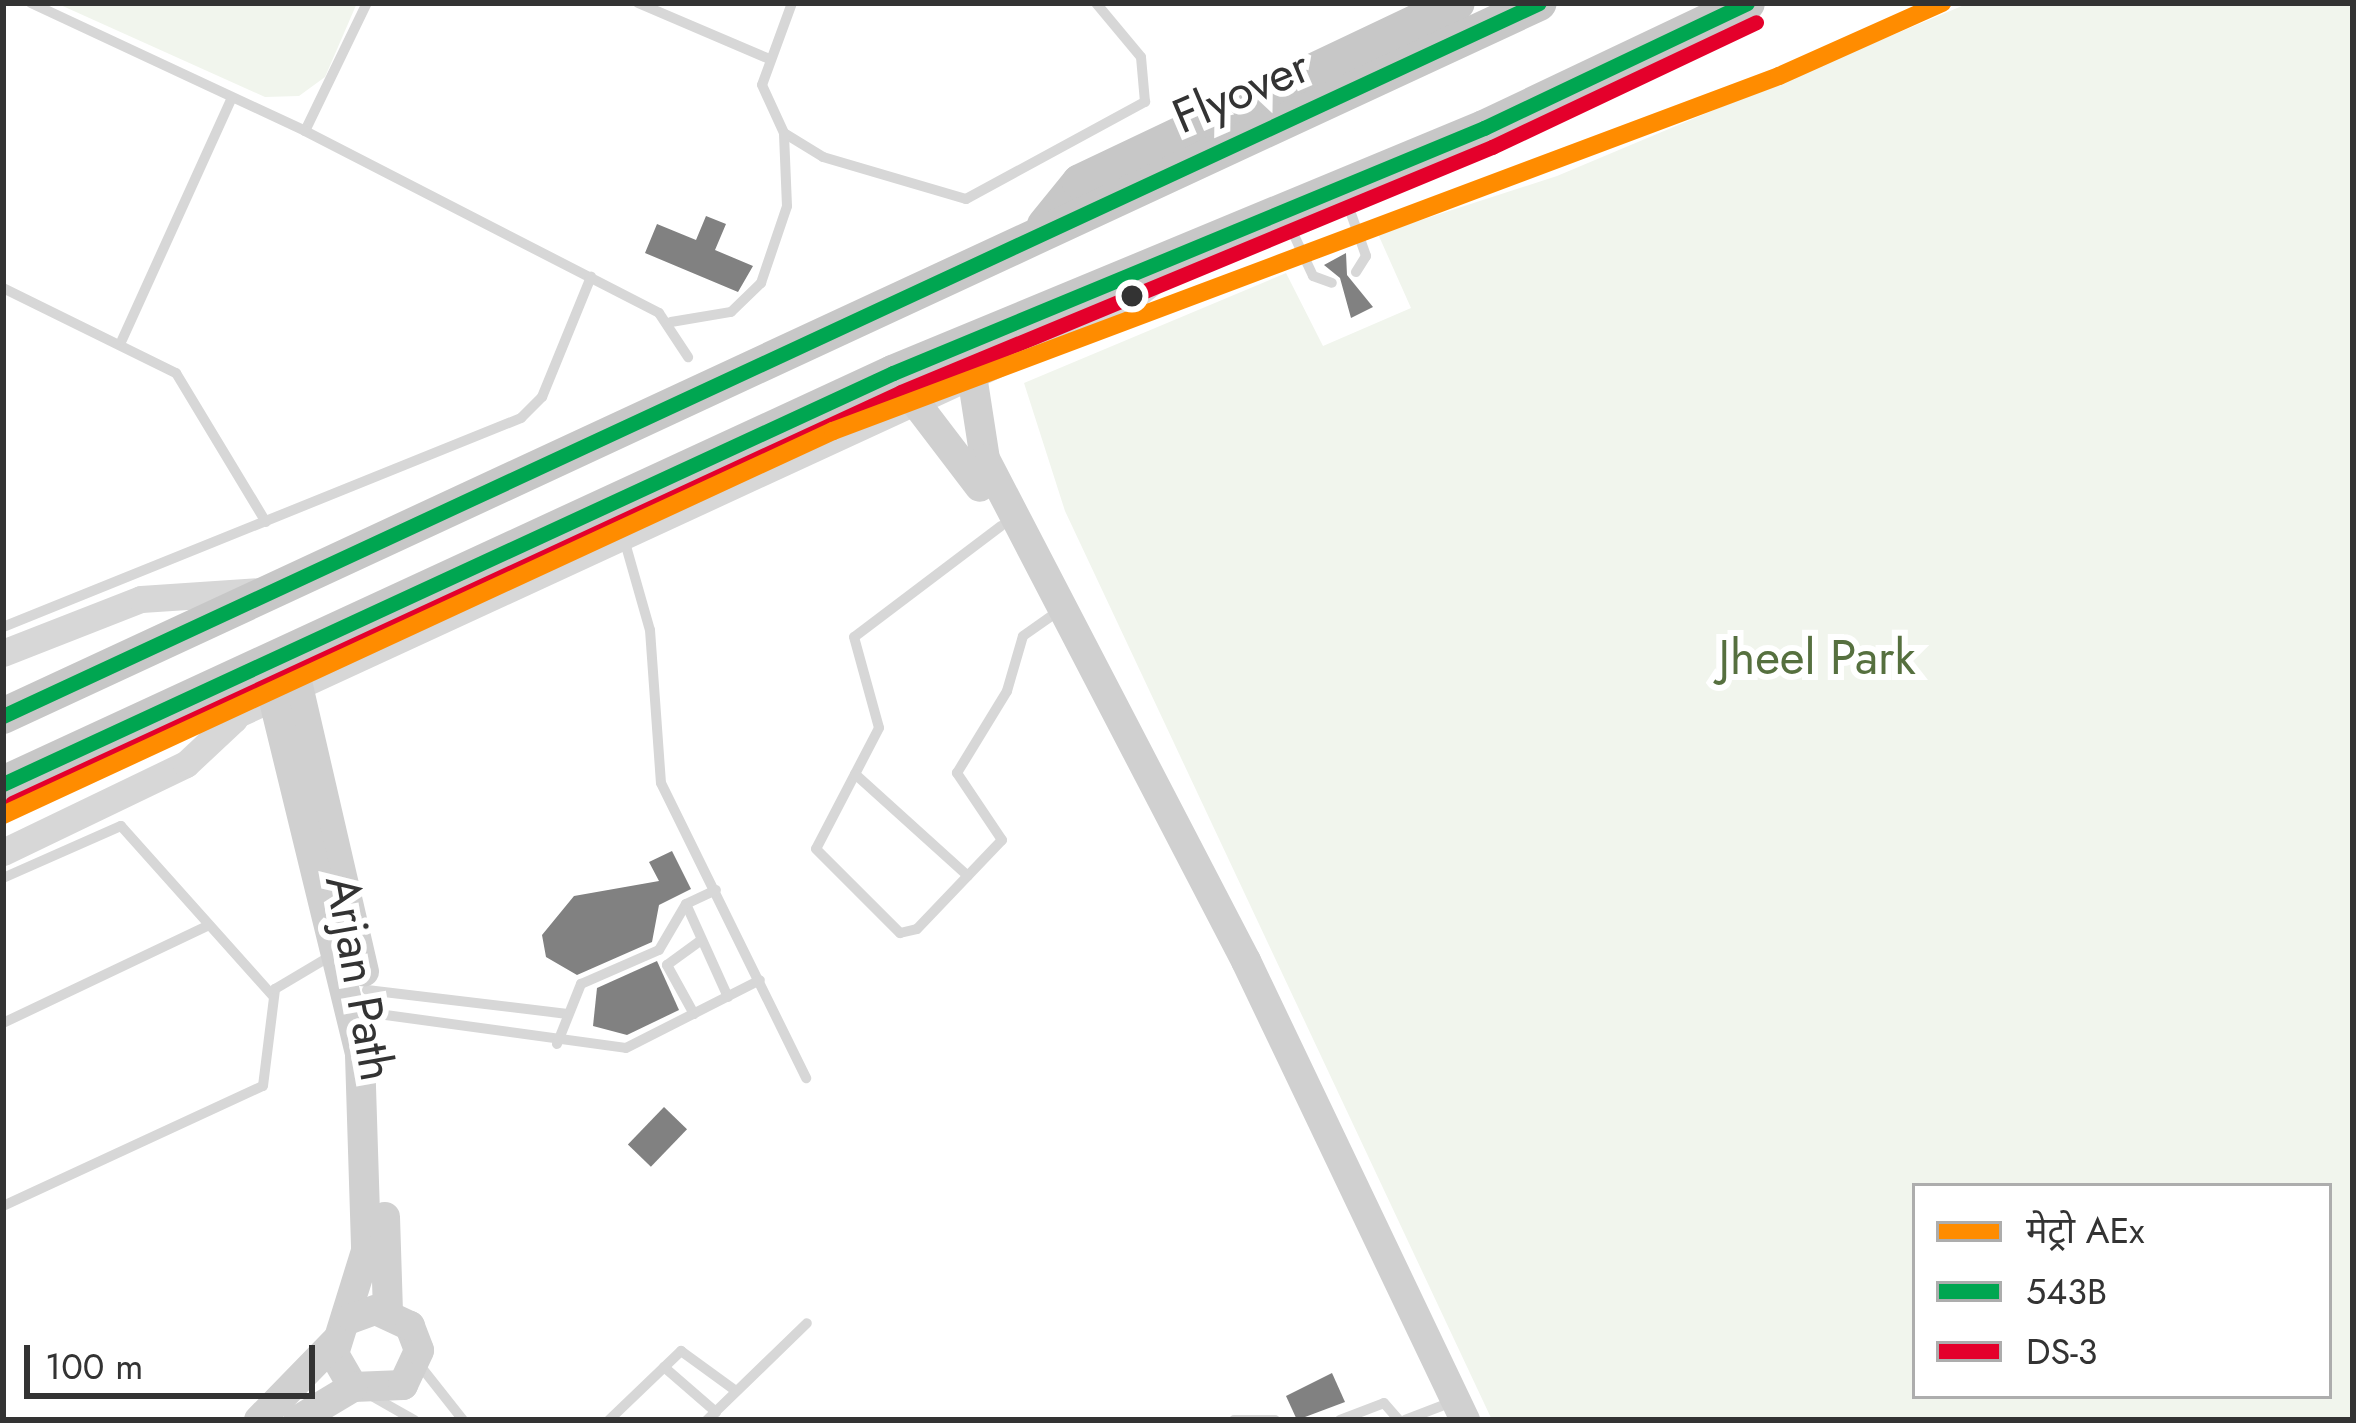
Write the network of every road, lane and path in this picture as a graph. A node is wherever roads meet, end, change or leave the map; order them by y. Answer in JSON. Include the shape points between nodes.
{"nodes":[{"id":1,"x":31,"y":3,"type":"edge"},
{"id":2,"x":367,"y":3,"type":"edge"},
{"id":3,"x":638,"y":3,"type":"edge"},
{"id":4,"x":792,"y":3,"type":"edge"},
{"id":5,"x":1096,"y":3,"type":"edge"},
{"id":6,"x":1457,"y":3,"type":"edge"},
{"id":7,"x":1539,"y":3,"type":"edge"},
{"id":8,"x":1747,"y":3,"type":"edge"},
{"id":9,"x":767,"y":58,"type":"junction"},
{"id":10,"x":232,"y":98,"type":"junction"},
{"id":11,"x":305,"y":131,"type":"junction"},
{"id":12,"x":784,"y":133,"type":"junction"},
{"id":13,"x":1341,"y":188,"type":"junction"},
{"id":14,"x":1283,"y":212,"type":"junction"},
{"id":15,"x":1043,"y":228,"type":"junction"},
{"id":16,"x":1356,"y":272,"type":"dead end"},
{"id":17,"x":591,"y":278,"type":"junction"},
{"id":18,"x":1332,"y":284,"type":"dead end"},
{"id":19,"x":3,"y":288,"type":"edge"},
{"id":20,"x":671,"y":322,"type":"junction"},
{"id":21,"x":122,"y":340,"type":"junction"},
{"id":22,"x":688,"y":357,"type":"dead end"},
{"id":23,"x":967,"y":360,"type":"junction"},
{"id":24,"x":905,"y":386,"type":"junction"},
{"id":25,"x":966,"y":441,"type":"junction"},
{"id":26,"x":266,"y":522,"type":"junction"},
{"id":27,"x":1001,"y":526,"type":"junction"},
{"id":28,"x":624,"y":539,"type":"junction"},
{"id":29,"x":262,"y":591,"type":"junction"},
{"id":30,"x":1054,"y":614,"type":"junction"},
{"id":31,"x":3,"y":627,"type":"edge"},
{"id":32,"x":3,"y":653,"type":"edge"},
{"id":33,"x":270,"y":660,"type":"junction"},
{"id":34,"x":287,"y":695,"type":"junction"},
{"id":35,"x":3,"y":716,"type":"edge"},
{"id":36,"x":234,"y":719,"type":"junction"},
{"id":37,"x":854,"y":774,"type":"junction"},
{"id":38,"x":3,"y":784,"type":"edge"},
{"id":39,"x":3,"y":852,"type":"edge"},
{"id":40,"x":968,"y":876,"type":"junction"},
{"id":41,"x":3,"y":878,"type":"edge"},
{"id":42,"x":716,"y":890,"type":"junction"},
{"id":43,"x":686,"y":904,"type":"junction"},
{"id":44,"x":207,"y":926,"type":"junction"},
{"id":45,"x":700,"y":941,"type":"junction"},
{"id":46,"x":349,"y":946,"type":"junction"},
{"id":47,"x":760,"y":980,"type":"junction"},
{"id":48,"x":272,"y":995,"type":"junction"},
{"id":49,"x":418,"y":996,"type":"junction"},
{"id":50,"x":728,"y":997,"type":"junction"},
{"id":51,"x":369,"y":1001,"type":"junction"},
{"id":52,"x":568,"y":1014,"type":"junction"},
{"id":53,"x":694,"y":1014,"type":"junction"},
{"id":54,"x":415,"y":1020,"type":"junction"},
{"id":55,"x":3,"y":1023,"type":"edge"},
{"id":56,"x":557,"y":1044,"type":"junction"},
{"id":57,"x":806,"y":1078,"type":"dead end"},
{"id":58,"x":3,"y":1206,"type":"edge"},
{"id":59,"x":388,"y":1311,"type":"junction"},
{"id":60,"x":808,"y":1323,"type":"dead end"},
{"id":61,"x":343,"y":1330,"type":"junction"},
{"id":62,"x":418,"y":1364,"type":"junction"},
{"id":63,"x":664,"y":1367,"type":"junction"},
{"id":64,"x":359,"y":1390,"type":"junction"},
{"id":65,"x":736,"y":1391,"type":"junction"},
{"id":66,"x":1451,"y":1415,"type":"edge"},
{"id":67,"x":712,"y":1416,"type":"edge"},
{"id":68,"x":259,"y":1420,"type":"edge"},
{"id":69,"x":298,"y":1420,"type":"edge"},
{"id":70,"x":415,"y":1420,"type":"edge"},
{"id":71,"x":464,"y":1420,"type":"edge"},
{"id":72,"x":609,"y":1420,"type":"edge"},
{"id":73,"x":1234,"y":1420,"type":"edge"},
{"id":74,"x":1275,"y":1420,"type":"edge"},
{"id":75,"x":1340,"y":1420,"type":"edge"},
{"id":76,"x":1402,"y":1420,"type":"edge"}],
"edges":[{"from":1,"to":10,"type":"lane"},
{"from":2,"to":11,"type":"lane"},
{"from":3,"to":9,"type":"lane"},
{"from":4,"to":9,"type":"lane"},
{"from":5,"to":12,"type":"lane","via":[[1141,57],[1145,102],[976,198],[914,188]]},
{"from":6,"to":15,"type":"highway","via":[[1079,182]]},
{"from":7,"to":15,"type":"highway","name":"Flyover","via":[[1328,107]]},
{"from":8,"to":13,"type":"highway"},
{"from":9,"to":12,"type":"lane","via":[[764,102]]},
{"from":10,"to":11,"type":"lane"},
{"from":10,"to":21,"type":"lane"},
{"from":11,"to":17,"type":"lane"},
{"from":12,"to":20,"type":"lane","via":[[787,206],[761,283],[731,312]]},
{"from":13,"to":14,"type":"highway"},
{"from":13,"to":16,"type":"lane","via":[[1365,251]]},
{"from":14,"to":18,"type":"lane","via":[[1313,276]]},
{"from":14,"to":23,"type":"highway"},
{"from":15,"to":29,"type":"highway","name":"Flyover"},
{"from":17,"to":20,"type":"lane"},
{"from":17,"to":26,"type":"lane","via":[[530,412]]},
{"from":19,"to":21,"type":"lane"},
{"from":20,"to":22,"type":"lane"},
{"from":21,"to":26,"type":"lane","via":[[191,390]]},
{"from":23,"to":24,"type":"highway"},
{"from":23,"to":25,"type":"main road"},
{"from":24,"to":25,"type":"main road"},
{"from":24,"to":28,"type":"street"},
{"from":24,"to":33,"type":"highway"},
{"from":25,"to":27,"type":"main road"},
{"from":25,"to":66,"type":"main road"},
{"from":26,"to":31,"type":"lane"},
{"from":27,"to":30,"type":"main road"},
{"from":27,"to":37,"type":"lane","via":[[854,637],[879,728]]},
{"from":28,"to":34,"type":"street"},
{"from":28,"to":42,"type":"lane","via":[[648,616],[661,783]]},
{"from":29,"to":32,"type":"street","via":[[141,599]]},
{"from":29,"to":35,"type":"highway","name":"Flyover"},
{"from":30,"to":40,"type":"lane","via":[[1023,636],[1007,691],[956,773],[1004,834]]},
{"from":30,"to":66,"type":"main road","via":[[1240,973]]},
{"from":33,"to":34,"type":"main road","name":"Arjan Path"},
{"from":33,"to":36,"type":"street"},
{"from":33,"to":38,"type":"highway"},
{"from":34,"to":36,"type":"street"},
{"from":34,"to":46,"type":"main road","name":"Arjan Path"},
{"from":36,"to":39,"type":"street","via":[[186,764]]},
{"from":37,"to":40,"type":"lane"},
{"from":37,"to":40,"type":"lane","via":[[816,849],[900,933],[917,929]]},
{"from":41,"to":44,"type":"lane","via":[[121,826]]},
{"from":42,"to":43,"type":"lane"},
{"from":42,"to":47,"type":"lane"},
{"from":43,"to":45,"type":"lane"},
{"from":43,"to":52,"type":"lane","via":[[669,941],[581,984]]},
{"from":44,"to":48,"type":"lane"},
{"from":44,"to":55,"type":"lane"},
{"from":45,"to":50,"type":"lane"},
{"from":45,"to":53,"type":"lane","via":[[668,965]]},
{"from":46,"to":48,"type":"lane"},
{"from":46,"to":51,"type":"main road","name":"Arjan Path"},
{"from":46,"to":61,"type":"main road","name":"Arjan Path","via":[[368,1228]]},
{"from":47,"to":50,"type":"lane"},
{"from":47,"to":57,"type":"lane"},
{"from":48,"to":58,"type":"lane","via":[[262,1086]]},
{"from":49,"to":51,"type":"lane"},
{"from":49,"to":52,"type":"lane"},
{"from":49,"to":54,"type":"lane"},
{"from":50,"to":53,"type":"lane"},
{"from":51,"to":54,"type":"lane"},
{"from":51,"to":59,"type":"main road","name":"Arjan Path"},
{"from":52,"to":56,"type":"lane"},
{"from":53,"to":56,"type":"lane","via":[[626,1048]]},
{"from":54,"to":56,"type":"lane"},
{"from":59,"to":61,"type":"main road"},
{"from":59,"to":62,"type":"main road","via":[[416,1337]]},
{"from":60,"to":65,"type":"lane"},
{"from":61,"to":64,"type":"main road"},
{"from":61,"to":68,"type":"main road"},
{"from":62,"to":64,"type":"main road","via":[[403,1385]]},
{"from":62,"to":71,"type":"lane"},
{"from":63,"to":65,"type":"lane","via":[[688,1351]]},
{"from":63,"to":67,"type":"lane"},
{"from":63,"to":72,"type":"lane"},
{"from":64,"to":69,"type":"main road"},
{"from":64,"to":70,"type":"lane"},
{"from":65,"to":67,"type":"lane"},
{"from":66,"to":76,"type":"lane"},
{"from":73,"to":74,"type":"lane"},
{"from":75,"to":76,"type":"lane","via":[[1384,1403]]}]}
